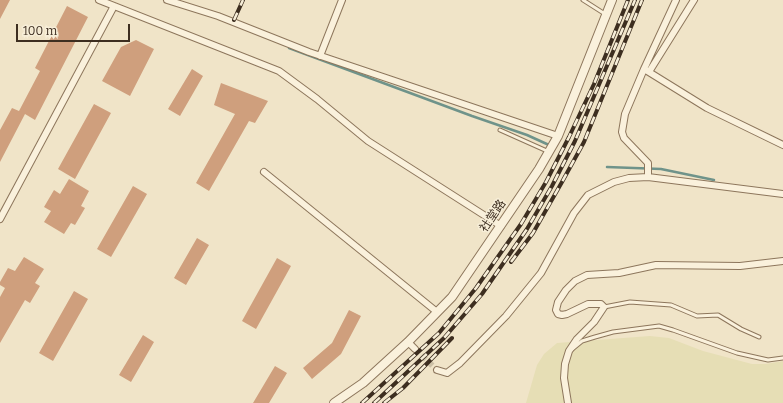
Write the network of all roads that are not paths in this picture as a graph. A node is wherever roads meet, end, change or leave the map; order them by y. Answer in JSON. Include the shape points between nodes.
{"nodes":[{"id":1,"x":99,"y":0,"type":"edge"},
{"id":2,"x":167,"y":0,"type":"edge"},
{"id":3,"x":342,"y":0,"type":"edge"},
{"id":4,"x":583,"y":0,"type":"edge"},
{"id":5,"x":612,"y":0,"type":"edge"},
{"id":6,"x":676,"y":0,"type":"edge"},
{"id":7,"x":694,"y":0,"type":"edge"},
{"id":8,"x":176,"y":1,"type":"edge"},
{"id":9,"x":114,"y":6,"type":"junction"},
{"id":10,"x":606,"y":15,"type":"junction"},
{"id":11,"x":320,"y":56,"type":"junction"},
{"id":12,"x":647,"y":71,"type":"junction"},
{"id":13,"x":500,"y":130,"type":"dead end"},
{"id":14,"x":558,"y":136,"type":"junction"},
{"id":15,"x":783,"y":145,"type":"edge"},
{"id":16,"x":549,"y":152,"type":"junction"},
{"id":17,"x":264,"y":172,"type":"dead end"},
{"id":18,"x":648,"y":175,"type":"junction"},
{"id":19,"x":783,"y":194,"type":"edge"},
{"id":20,"x":0,"y":218,"type":"edge"},
{"id":21,"x":501,"y":226,"type":"junction"},
{"id":22,"x":783,"y":260,"type":"edge"},
{"id":23,"x":604,"y":307,"type":"junction"},
{"id":24,"x":437,"y":312,"type":"junction"},
{"id":25,"x":759,"y":337,"type":"dead end"},
{"id":26,"x":408,"y":342,"type":"junction"},
{"id":27,"x":415,"y":349,"type":"tunnel mouth"},
{"id":28,"x":569,"y":351,"type":"junction"},
{"id":29,"x":783,"y":358,"type":"edge"},
{"id":30,"x":437,"y":370,"type":"dead end"},
{"id":31,"x":334,"y":403,"type":"edge"},
{"id":32,"x":568,"y":403,"type":"edge"}],
"edges":[{"from":1,"to":9,"type":"street"},
{"from":2,"to":8,"type":"street"},
{"from":3,"to":11,"type":"street"},
{"from":4,"to":10,"type":"lane"},
{"from":5,"to":10,"type":"street","name":"社堂路"},
{"from":6,"to":12,"type":"street"},
{"from":7,"to":12,"type":"street"},
{"from":8,"to":11,"type":"street"},
{"from":9,"to":20,"type":"street"},
{"from":9,"to":21,"type":"street","via":[[279,71],[368,141]]},
{"from":10,"to":14,"type":"street","name":"社堂路"},
{"from":11,"to":14,"type":"street"},
{"from":12,"to":15,"type":"street","via":[[707,108]]},
{"from":12,"to":18,"type":"street","via":[[624,114],[622,132],[624,138],[648,163]]},
{"from":13,"to":16,"type":"lane"},
{"from":14,"to":16,"type":"street","name":"社堂路"},
{"from":16,"to":21,"type":"street","name":"社堂路"},
{"from":17,"to":24,"type":"street"},
{"from":18,"to":19,"type":"street"},
{"from":18,"to":30,"type":"street","via":[[614,182],[588,196],[574,214],[541,273],[506,316],[460,363],[447,373]]},
{"from":21,"to":24,"type":"street","name":"社堂路","via":[[452,297]]},
{"from":22,"to":23,"type":"street","via":[[740,266],[656,265],[619,273],[587,275],[575,281],[566,290],[556,310],[562,315],[588,304],[601,304]]},
{"from":23,"to":25,"type":"lane","via":[[630,302],[671,305],[697,316],[718,314]]},
{"from":23,"to":28,"type":"street"},
{"from":24,"to":26,"type":"street","name":"社堂路"},
{"from":26,"to":27,"type":"street"},
{"from":26,"to":31,"type":"street","name":"社堂路","via":[[363,383]]},
{"from":28,"to":29,"type":"lane","via":[[582,341],[595,336],[659,326],[737,353],[768,360]]},
{"from":28,"to":32,"type":"street","via":[[564,378]]}]}
